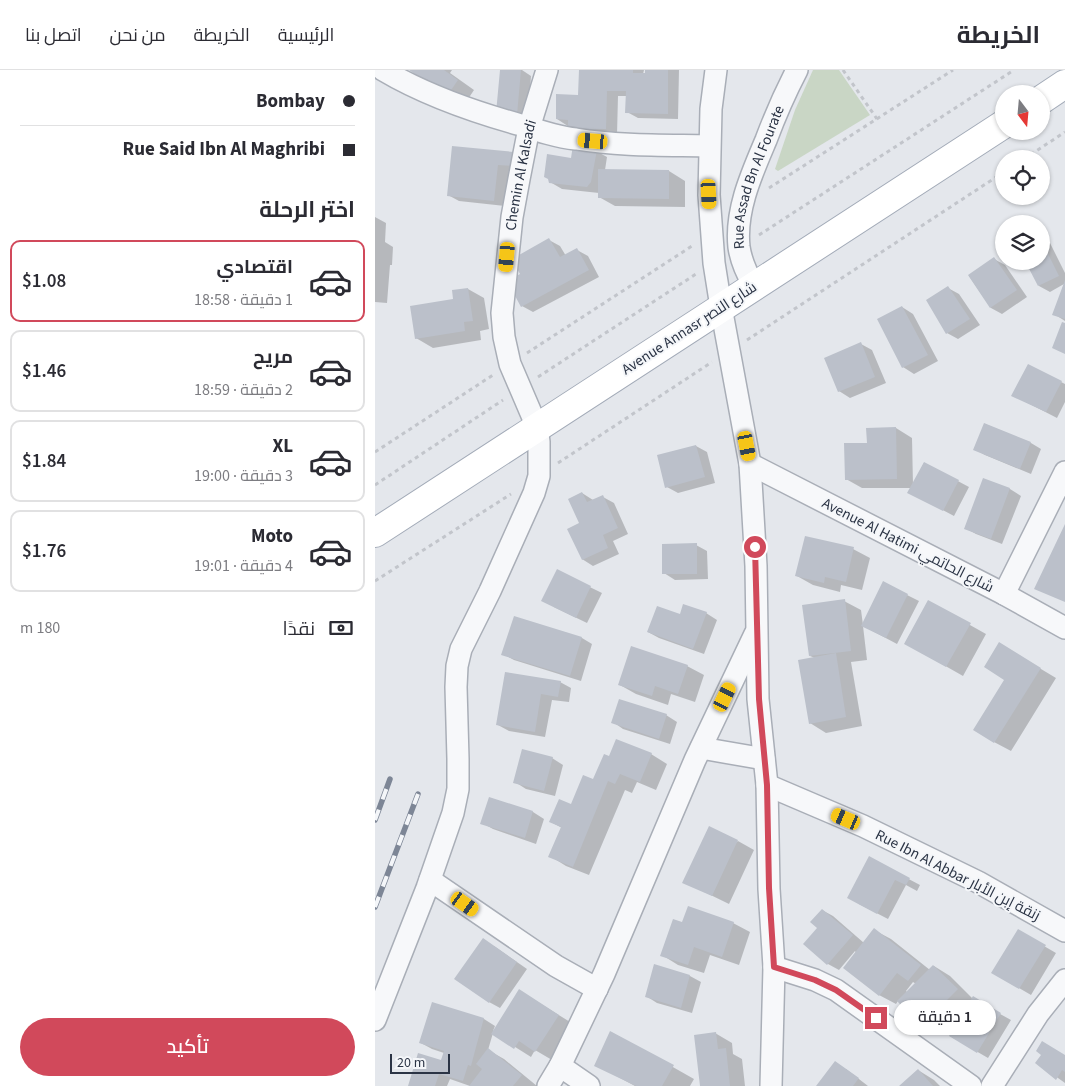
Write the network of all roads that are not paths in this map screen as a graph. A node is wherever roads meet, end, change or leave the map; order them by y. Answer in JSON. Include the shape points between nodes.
{"nodes":[{"id":1,"x":383,"y":70,"type":"edge"},
{"id":2,"x":547,"y":70,"type":"edge"},
{"id":3,"x":716,"y":70,"type":"edge"},
{"id":4,"x":797,"y":70,"type":"edge"},
{"id":5,"x":1065,"y":84,"type":"edge"},
{"id":6,"x":1050,"y":94,"type":"edge"},
{"id":7,"x":529,"y":128,"type":"junction"},
{"id":8,"x":995,"y":130,"type":"edge"},
{"id":9,"x":709,"y":146,"type":"junction"},
{"id":10,"x":754,"y":286,"type":"junction"},
{"id":11,"x":721,"y":307,"type":"junction"},
{"id":12,"x":537,"y":427,"type":"junction"},
{"id":13,"x":750,"y":464,"type":"junction"},
{"id":14,"x":1065,"y":472,"type":"edge"},
{"id":15,"x":375,"y":533,"type":"edge"},
{"id":16,"x":1004,"y":594,"type":"junction"},
{"id":17,"x":1065,"y":628,"type":"edge"},
{"id":18,"x":757,"y":629,"type":"junction"},
{"id":19,"x":701,"y":748,"type":"junction"},
{"id":20,"x":764,"y":759,"type":"junction"},
{"id":21,"x":767,"y":785,"type":"junction"},
{"id":22,"x":430,"y":880,"type":"junction"},
{"id":23,"x":1065,"y":930,"type":"edge"},
{"id":24,"x":774,"y":967,"type":"junction"},
{"id":25,"x":1065,"y":980,"type":"edge"},
{"id":26,"x":597,"y":990,"type":"junction"},
{"id":27,"x":375,"y":1020,"type":"edge"},
{"id":28,"x":560,"y":1066,"type":"junction"},
{"id":29,"x":548,"y":1086,"type":"edge"},
{"id":30,"x":589,"y":1086,"type":"edge"},
{"id":31,"x":771,"y":1086,"type":"edge"},
{"id":32,"x":971,"y":1086,"type":"edge"},
{"id":33,"x":992,"y":1086,"type":"edge"}],
"edges":[{"from":1,"to":7,"type":"street","via":[[459,104]]},
{"from":2,"to":7,"type":"street","name":"Chemin Al Kalsadi"},
{"from":3,"to":9,"type":"street"},
{"from":4,"to":10,"type":"street","name":"Rue Assad Bn Al Fourate","via":[[758,158],[741,211],[739,248]]},
{"from":5,"to":6,"type":"main road"},
{"from":7,"to":9,"type":"street","via":[[576,140]]},
{"from":7,"to":12,"type":"street","name":"Chemin Al Kalsadi","via":[[512,217],[502,312],[510,364]]},
{"from":8,"to":10,"type":"main road","name":"Avenue Annasr شارع النصر"},
{"from":9,"to":11,"type":"street","via":[[711,233]]},
{"from":10,"to":11,"type":"main road","name":"Avenue Annasr شارع النصر"},
{"from":11,"to":12,"type":"main road","name":"Avenue Annasr شارع النصر"},
{"from":11,"to":13,"type":"street"},
{"from":12,"to":15,"type":"main road","name":"Avenue Annasr شارع النصر"},
{"from":12,"to":22,"type":"street","name":"Chemin Al Kalsadi","via":[[539,476],[534,493],[461,649],[456,687],[458,789]]},
{"from":13,"to":16,"type":"street","name":"Avenue Al Hatimi شارع الحاتمي"},
{"from":13,"to":18,"type":"street"},
{"from":14,"to":16,"type":"street"},
{"from":16,"to":17,"type":"street","name":"Avenue Al Hatimi شارع الحاتمي"},
{"from":18,"to":19,"type":"street"},
{"from":18,"to":20,"type":"street"},
{"from":19,"to":20,"type":"street"},
{"from":19,"to":26,"type":"street"},
{"from":20,"to":21,"type":"street"},
{"from":21,"to":23,"type":"street","name":"Rue Ibn Al Abbar زنقة إبن الأبار","via":[[863,826],[978,882]]},
{"from":21,"to":24,"type":"street"},
{"from":22,"to":26,"type":"street","via":[[556,966]]},
{"from":22,"to":27,"type":"street","name":"Chemin Al Kalsadi"},
{"from":24,"to":31,"type":"street"},
{"from":24,"to":32,"type":"street","via":[[836,990]]},
{"from":25,"to":33,"type":"street","via":[[1038,1014]]},
{"from":26,"to":28,"type":"street"},
{"from":28,"to":29,"type":"street"},
{"from":28,"to":30,"type":"street"}]}
